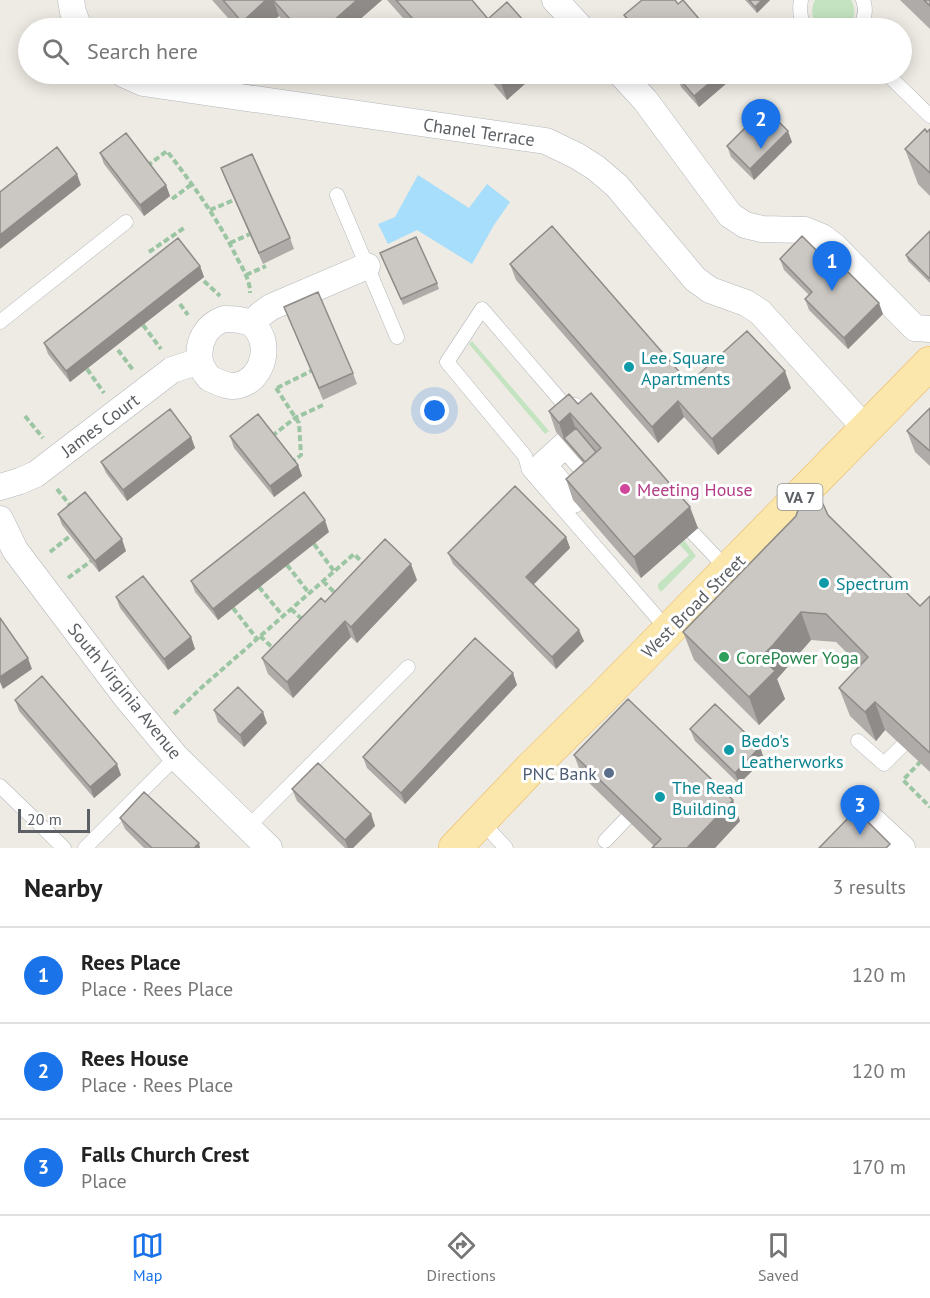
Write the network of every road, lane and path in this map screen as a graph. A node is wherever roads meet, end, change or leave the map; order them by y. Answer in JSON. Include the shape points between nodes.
{"nodes":[{"id":1,"x":71,"y":0,"type":"edge"},
{"id":2,"x":555,"y":0,"type":"edge"},
{"id":3,"x":801,"y":0,"type":"edge"},
{"id":4,"x":863,"y":0,"type":"edge"},
{"id":5,"x":75,"y":18,"type":"edge"},
{"id":6,"x":572,"y":18,"type":"edge"},
{"id":7,"x":801,"y":18,"type":"edge"},
{"id":8,"x":865,"y":18,"type":"edge"},
{"id":9,"x":150,"y":84,"type":"edge"},
{"id":10,"x":630,"y":84,"type":"edge"},
{"id":11,"x":897,"y":84,"type":"edge"},
{"id":12,"x":930,"y":116,"type":"edge"},
{"id":13,"x":147,"y":166,"type":"edge"},
{"id":14,"x":192,"y":184,"type":"junction"},
{"id":15,"x":337,"y":195,"type":"dead end"},
{"id":16,"x":172,"y":199,"type":"dead end"},
{"id":17,"x":234,"y":200,"type":"edge"},
{"id":18,"x":210,"y":210,"type":"junction"},
{"id":19,"x":126,"y":222,"type":"dead end"},
{"id":20,"x":184,"y":228,"type":"dead end"},
{"id":21,"x":250,"y":234,"type":"edge"},
{"id":22,"x":230,"y":243,"type":"junction"},
{"id":23,"x":148,"y":252,"type":"dead end"},
{"id":24,"x":266,"y":266,"type":"dead end"},
{"id":25,"x":367,"y":266,"type":"junction"},
{"id":26,"x":246,"y":275,"type":"junction"},
{"id":27,"x":204,"y":280,"type":"dead end"},
{"id":28,"x":249,"y":297,"type":"dead end"},
{"id":29,"x":222,"y":298,"type":"dead end"},
{"id":30,"x":0,"y":322,"type":"edge"},
{"id":31,"x":142,"y":325,"type":"edge"},
{"id":32,"x":254,"y":325,"type":"junction"},
{"id":33,"x":930,"y":328,"type":"edge"},
{"id":34,"x":397,"y":337,"type":"dead end"},
{"id":35,"x":118,"y":350,"type":"dead end"},
{"id":36,"x":163,"y":352,"type":"dead end"},
{"id":37,"x":200,"y":361,"type":"junction"},
{"id":38,"x":930,"y":363,"type":"edge"},
{"id":39,"x":87,"y":369,"type":"edge"},
{"id":40,"x":311,"y":371,"type":"edge"},
{"id":41,"x":135,"y":373,"type":"dead end"},
{"id":42,"x":269,"y":380,"type":"dead end"},
{"id":43,"x":276,"y":388,"type":"junction"},
{"id":44,"x":106,"y":396,"type":"dead end"},
{"id":45,"x":325,"y":404,"type":"dead end"},
{"id":46,"x":586,"y":413,"type":"edge"},
{"id":47,"x":25,"y":416,"type":"dead end"},
{"id":48,"x":296,"y":418,"type":"junction"},
{"id":49,"x":866,"y":429,"type":"junction"},
{"id":50,"x":271,"y":437,"type":"edge"},
{"id":51,"x":45,"y":441,"type":"dead end"},
{"id":52,"x":291,"y":463,"type":"edge"},
{"id":53,"x":55,"y":486,"type":"dead end"},
{"id":54,"x":0,"y":487,"type":"edge"},
{"id":55,"x":70,"y":505,"type":"edge"},
{"id":56,"x":0,"y":519,"type":"edge"},
{"id":57,"x":693,"y":533,"type":"dead end"},
{"id":58,"x":70,"y":536,"type":"edge"},
{"id":59,"x":314,"y":544,"type":"dead end"},
{"id":60,"x":50,"y":552,"type":"dead end"},
{"id":61,"x":91,"y":561,"type":"edge"},
{"id":62,"x":287,"y":565,"type":"edge"},
{"id":63,"x":367,"y":567,"type":"edge"},
{"id":64,"x":728,"y":570,"type":"junction"},
{"id":65,"x":334,"y":571,"type":"junction"},
{"id":66,"x":68,"y":578,"type":"dead end"},
{"id":67,"x":323,"y":581,"type":"junction"},
{"id":68,"x":259,"y":587,"type":"edge"},
{"id":69,"x":309,"y":593,"type":"junction"},
{"id":70,"x":338,"y":596,"type":"edge"},
{"id":71,"x":233,"y":608,"type":"edge"},
{"id":72,"x":291,"y":609,"type":"junction"},
{"id":73,"x":283,"y":616,"type":"junction"},
{"id":74,"x":305,"y":622,"type":"edge"},
{"id":75,"x":668,"y":630,"type":"junction"},
{"id":76,"x":259,"y":637,"type":"junction"},
{"id":77,"x":276,"y":651,"type":"edge"},
{"id":78,"x":408,"y":667,"type":"dead end"},
{"id":79,"x":174,"y":714,"type":"dead end"},
{"id":80,"x":858,"y":741,"type":"dead end"},
{"id":81,"x":902,"y":746,"type":"edge"},
{"id":82,"x":176,"y":757,"type":"junction"},
{"id":83,"x":921,"y":761,"type":"edge"},
{"id":84,"x":0,"y":786,"type":"edge"},
{"id":85,"x":930,"y":807,"type":"edge"},
{"id":86,"x":626,"y":819,"type":"edge"},
{"id":87,"x":873,"y":820,"type":"dead end"},
{"id":88,"x":482,"y":821,"type":"junction"},
{"id":89,"x":248,"y":827,"type":"junction"},
{"id":90,"x":605,"y":841,"type":"dead end"},
{"id":91,"x":64,"y":848,"type":"edge"},
{"id":92,"x":85,"y":848,"type":"edge"},
{"id":93,"x":269,"y":848,"type":"edge"},
{"id":94,"x":455,"y":848,"type":"edge"},
{"id":95,"x":506,"y":848,"type":"edge"},
{"id":96,"x":902,"y":848,"type":"edge"}],
"edges":[{"from":1,"to":5,"type":"street"},
{"from":2,"to":6,"type":"street"},
{"from":3,"to":7,"type":"lane"},
{"from":4,"to":8,"type":"lane"},
{"from":9,"to":49,"type":"street","name":"Chanel Terrace","via":[[546,141],[596,168],[617,186],[695,279],[710,290],[760,312]]},
{"from":10,"to":33,"type":"street","via":[[730,215],[745,225],[806,230],[822,237],[915,328]]},
{"from":11,"to":12,"type":"lane"},
{"from":13,"to":14,"type":"path","via":[[167,151]]},
{"from":14,"to":16,"type":"path"},
{"from":14,"to":18,"type":"path"},
{"from":15,"to":25,"type":"lane"},
{"from":17,"to":18,"type":"path"},
{"from":18,"to":22,"type":"path"},
{"from":19,"to":30,"type":"lane"},
{"from":20,"to":23,"type":"path"},
{"from":21,"to":22,"type":"path"},
{"from":22,"to":26,"type":"path"},
{"from":24,"to":26,"type":"path"},
{"from":25,"to":32,"type":"street","via":[[272,307]]},
{"from":25,"to":34,"type":"lane"},
{"from":26,"to":28,"type":"path"},
{"from":27,"to":29,"type":"path"},
{"from":31,"to":36,"type":"path"},
{"from":32,"to":37,"type":"street","via":[[233,319],[216,321],[200,342]]},
{"from":32,"to":37,"type":"street","via":[[264,350],[262,364],[252,378],[230,386],[209,378]]},
{"from":35,"to":41,"type":"path"},
{"from":37,"to":54,"type":"street","name":"James Court","via":[[172,370],[36,474]]},
{"from":38,"to":49,"type":"main road","name":"West Broad Street","number":"VA 7"},
{"from":39,"to":44,"type":"path"},
{"from":40,"to":43,"type":"path"},
{"from":42,"to":43,"type":"path"},
{"from":43,"to":48,"type":"path"},
{"from":45,"to":48,"type":"path"},
{"from":46,"to":75,"type":"lane","via":[[580,406],[562,402],[482,309],[447,362],[525,456],[529,470]]},
{"from":47,"to":51,"type":"path"},
{"from":48,"to":50,"type":"path"},
{"from":48,"to":52,"type":"path","via":[[301,455]]},
{"from":49,"to":64,"type":"main road","name":"West Broad Street","number":"VA 7"},
{"from":53,"to":55,"type":"path"},
{"from":56,"to":82,"type":"street","name":"South Virginia Avenue","via":[[15,550]]},
{"from":57,"to":64,"type":"lane"},
{"from":58,"to":60,"type":"path"},
{"from":59,"to":65,"type":"path"},
{"from":61,"to":66,"type":"path"},
{"from":62,"to":69,"type":"path"},
{"from":63,"to":65,"type":"path","via":[[354,554]]},
{"from":64,"to":75,"type":"main road","name":"West Broad Street","number":"VA 7"},
{"from":65,"to":67,"type":"path"},
{"from":67,"to":69,"type":"path"},
{"from":67,"to":70,"type":"path"},
{"from":68,"to":73,"type":"path"},
{"from":69,"to":72,"type":"path"},
{"from":71,"to":76,"type":"path"},
{"from":72,"to":73,"type":"path"},
{"from":72,"to":74,"type":"path"},
{"from":73,"to":76,"type":"path"},
{"from":75,"to":88,"type":"main road","name":"West Broad Street","number":"VA 7","via":[[606,702],[531,768]]},
{"from":76,"to":77,"type":"path"},
{"from":76,"to":79,"type":"path"},
{"from":78,"to":89,"type":"lane"},
{"from":80,"to":81,"type":"lane","via":[[884,764]]},
{"from":82,"to":89,"type":"street","name":"South Virginia Avenue"},
{"from":82,"to":92,"type":"lane"},
{"from":83,"to":85,"type":"path","via":[[903,780]]},
{"from":84,"to":91,"type":"lane"},
{"from":86,"to":90,"type":"lane"},
{"from":87,"to":96,"type":"street"},
{"from":88,"to":94,"type":"main road","name":"West Broad Street","number":"VA 7"},
{"from":88,"to":95,"type":"lane"},
{"from":89,"to":93,"type":"street","name":"South Virginia Avenue"}]}
